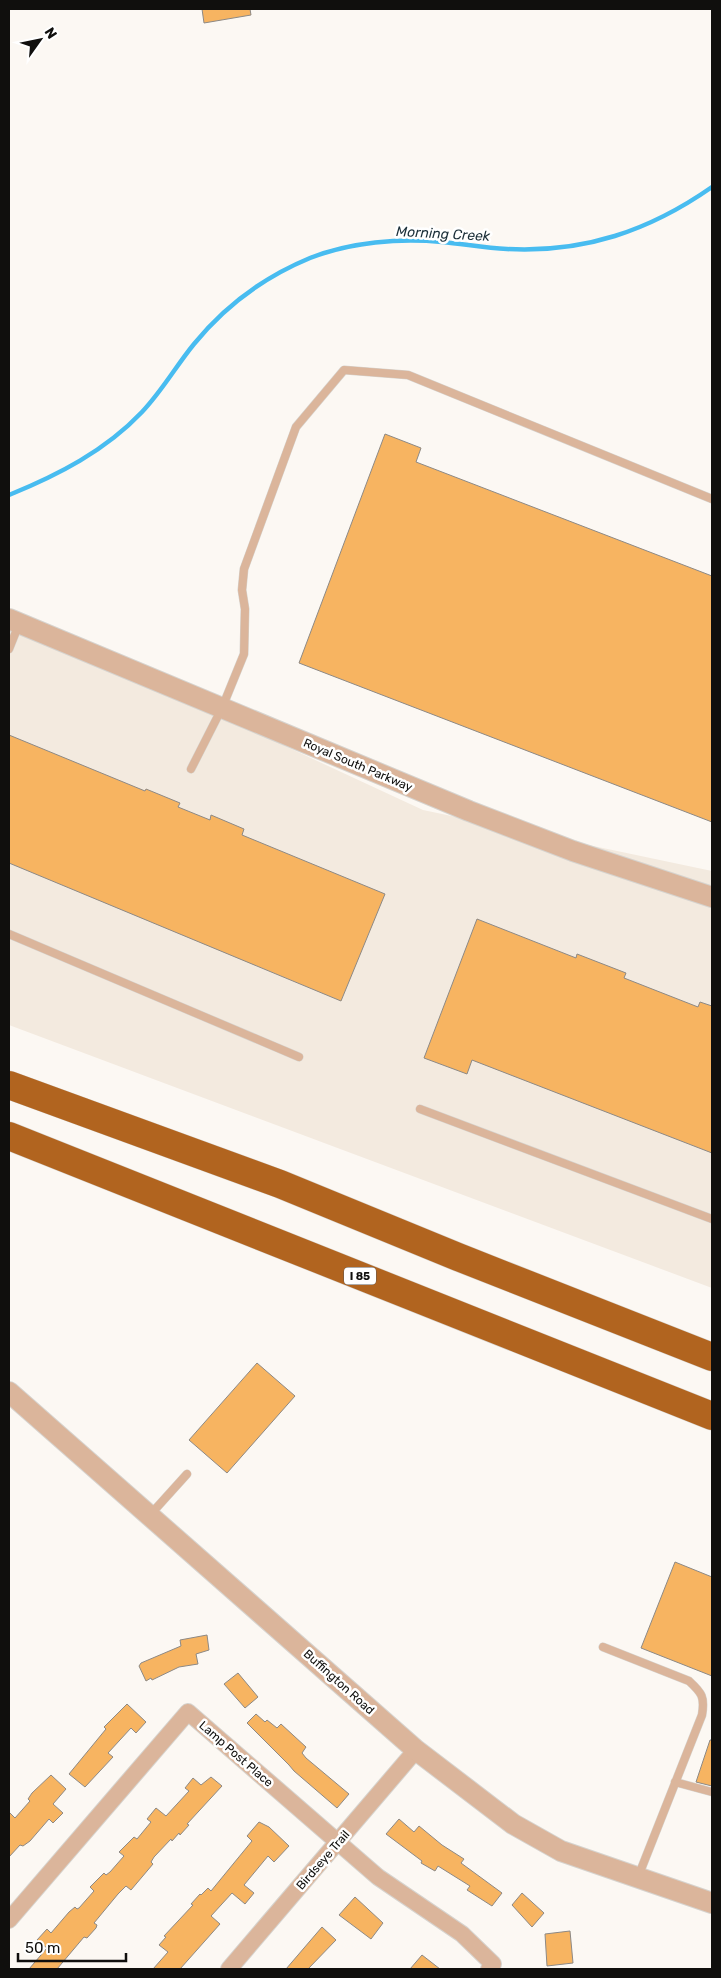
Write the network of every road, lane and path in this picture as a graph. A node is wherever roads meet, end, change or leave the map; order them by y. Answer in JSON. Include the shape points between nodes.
{"nodes":[{"id":1,"x":712,"y":500,"type":"edge"},
{"id":2,"x":14,"y":622,"type":"edge"},
{"id":3,"x":9,"y":648,"type":"edge"},
{"id":4,"x":222,"y":708,"type":"junction"},
{"id":5,"x":190,"y":770,"type":"dead end"},
{"id":6,"x":712,"y":897,"type":"edge"},
{"id":7,"x":9,"y":934,"type":"edge"},
{"id":8,"x":299,"y":1057,"type":"dead end"},
{"id":9,"x":9,"y":1085,"type":"edge"},
{"id":10,"x":420,"y":1109,"type":"dead end"},
{"id":11,"x":9,"y":1136,"type":"edge"},
{"id":12,"x":712,"y":1219,"type":"edge"},
{"id":13,"x":712,"y":1357,"type":"edge"},
{"id":14,"x":9,"y":1393,"type":"edge"},
{"id":15,"x":712,"y":1416,"type":"edge"},
{"id":16,"x":187,"y":1474,"type":"dead end"},
{"id":17,"x":150,"y":1515,"type":"junction"},
{"id":18,"x":603,"y":1647,"type":"dead end"},
{"id":19,"x":416,"y":1750,"type":"junction"},
{"id":20,"x":675,"y":1782,"type":"junction"},
{"id":21,"x":712,"y":1792,"type":"edge"},
{"id":22,"x":338,"y":1843,"type":"junction"},
{"id":23,"x":638,"y":1879,"type":"junction"},
{"id":24,"x":712,"y":1903,"type":"edge"},
{"id":25,"x":9,"y":1920,"type":"edge"},
{"id":26,"x":229,"y":1969,"type":"edge"},
{"id":27,"x":489,"y":1969,"type":"edge"}],
"edges":[{"from":1,"to":4,"type":"lane","via":[[408,375],[344,370],[296,428],[247,560],[242,590],[244,654]]},
{"from":2,"to":3,"type":"lane"},
{"from":2,"to":4,"type":"street","name":"Royal South Parkway"},
{"from":4,"to":5,"type":"lane"},
{"from":4,"to":6,"type":"street","name":"Royal South Parkway","via":[[469,811],[573,851]]},
{"from":7,"to":8,"type":"lane"},
{"from":9,"to":13,"type":"highway","via":[[280,1184]]},
{"from":10,"to":12,"type":"lane"},
{"from":11,"to":15,"type":"highway","number":"I 85"},
{"from":14,"to":17,"type":"street","name":"Buffington Road"},
{"from":16,"to":17,"type":"lane"},
{"from":17,"to":19,"type":"street","name":"Buffington Road"},
{"from":18,"to":20,"type":"lane","via":[[689,1681],[705,1701]]},
{"from":19,"to":22,"type":"street","name":"Birdseye Trail"},
{"from":19,"to":23,"type":"street","name":"Buffington Road","via":[[513,1824],[560,1852]]},
{"from":20,"to":21,"type":"lane"},
{"from":20,"to":23,"type":"lane"},
{"from":22,"to":25,"type":"street","name":"Lamp Post Place","via":[[188,1712]]},
{"from":22,"to":26,"type":"street","name":"Birdseye Trail"},
{"from":22,"to":27,"type":"street","name":"Lamp Post Place","via":[[378,1877],[462,1934],[493,1964]]},
{"from":23,"to":24,"type":"street","name":"Buffington Road"}]}
